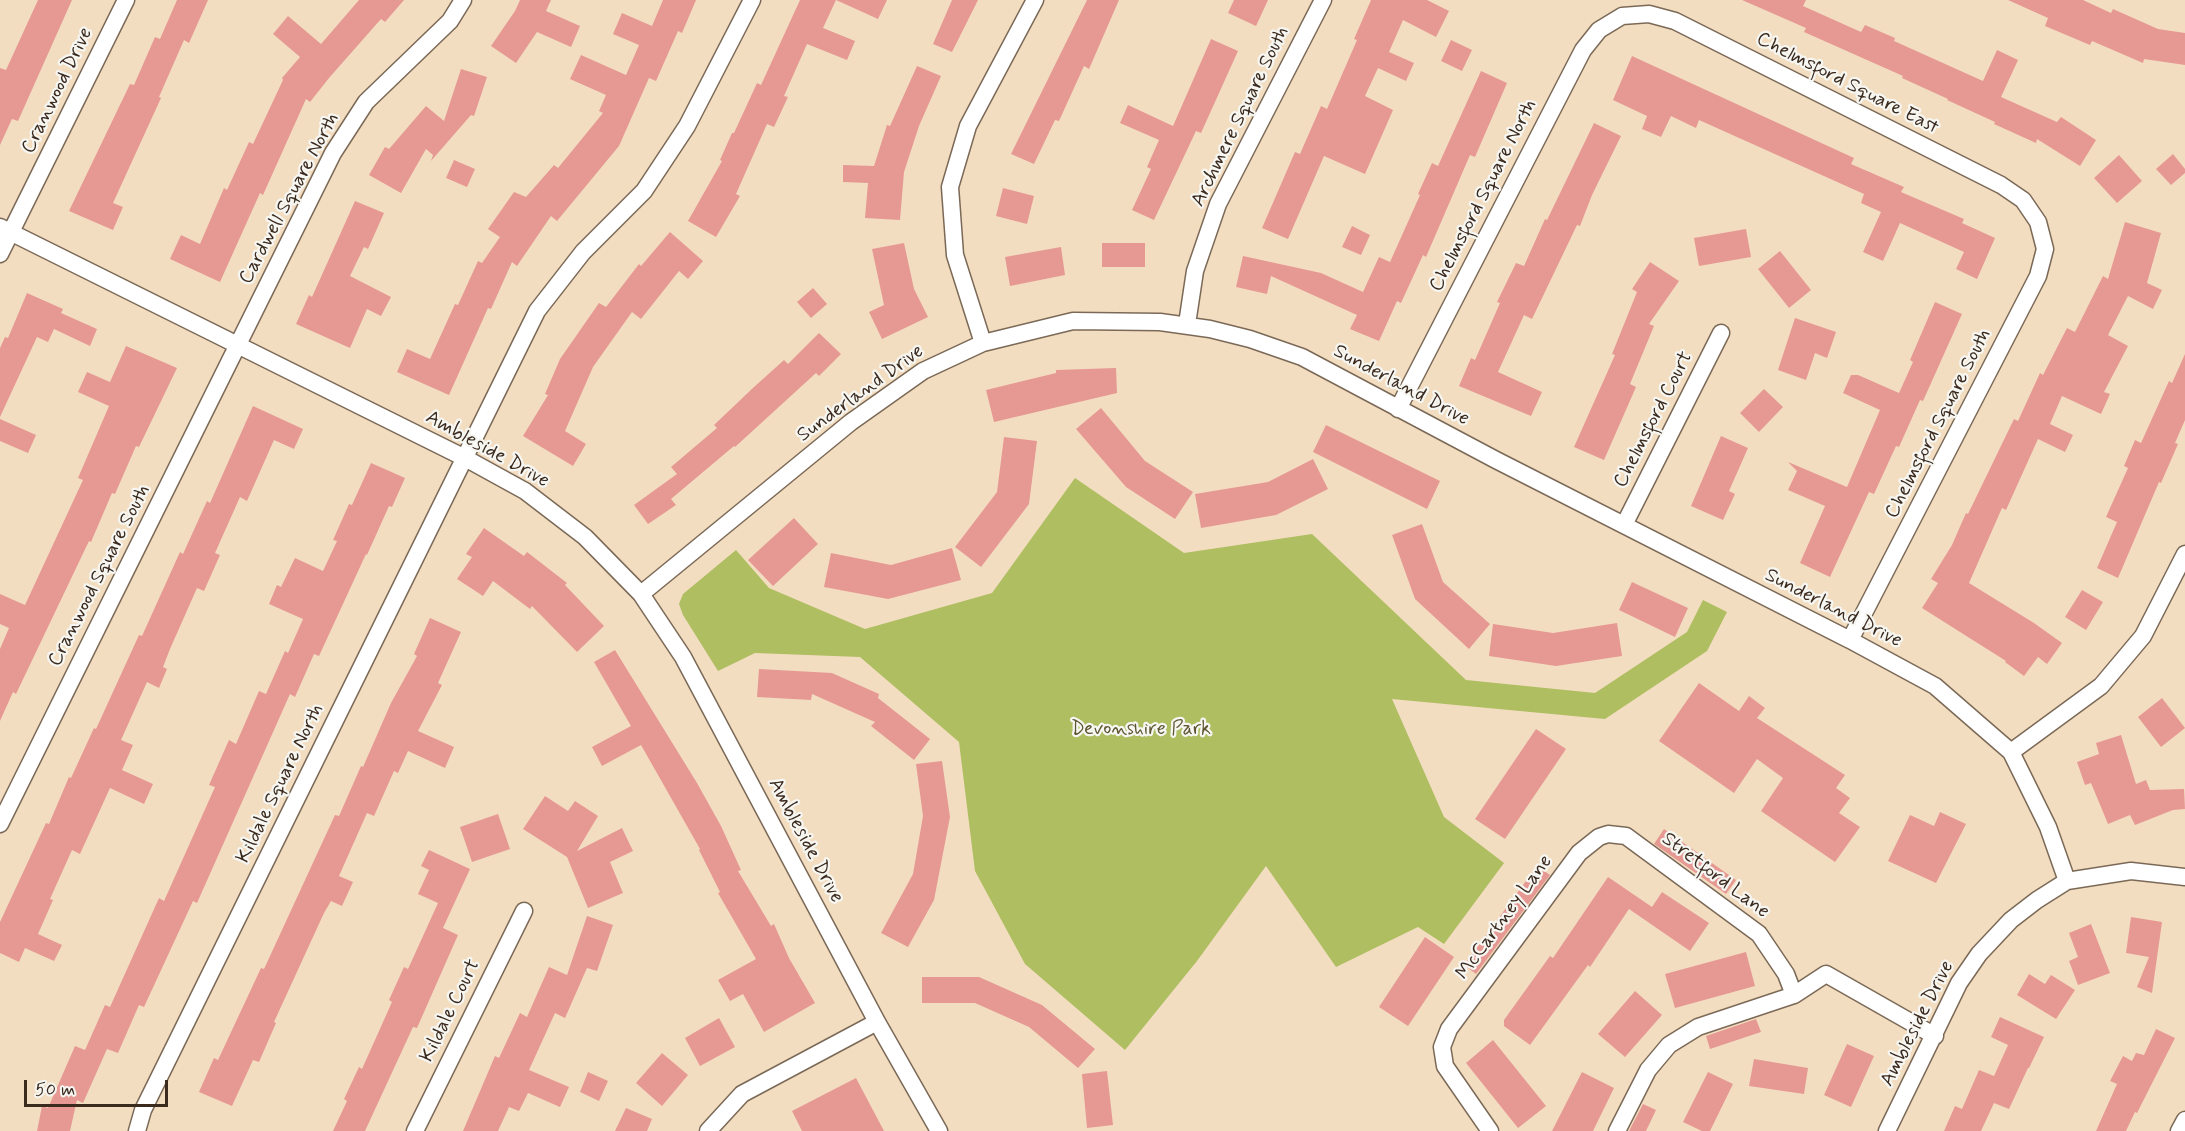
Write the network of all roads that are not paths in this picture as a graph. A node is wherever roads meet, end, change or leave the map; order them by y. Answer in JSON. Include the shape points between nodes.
{"nodes":[{"id":1,"x":126,"y":0,"type":"edge"},
{"id":2,"x":463,"y":0,"type":"edge"},
{"id":3,"x":752,"y":0,"type":"edge"},
{"id":4,"x":1035,"y":0,"type":"edge"},
{"id":5,"x":1323,"y":0,"type":"edge"},
{"id":6,"x":1622,"y":16,"type":"joint"},
{"id":7,"x":2038,"y":222,"type":"joint"},
{"id":8,"x":5,"y":230,"type":"edge"},
{"id":9,"x":0,"y":254,"type":"edge"},
{"id":10,"x":1187,"y":324,"type":"junction"},
{"id":11,"x":1721,"y":333,"type":"dead end"},
{"id":12,"x":983,"y":343,"type":"junction"},
{"id":13,"x":237,"y":346,"type":"junction"},
{"id":14,"x":1398,"y":409,"type":"junction"},
{"id":15,"x":465,"y":458,"type":"junction"},
{"id":16,"x":1624,"y":525,"type":"junction"},
{"id":17,"x":2185,"y":554,"type":"edge"},
{"id":18,"x":641,"y":594,"type":"junction"},
{"id":19,"x":1850,"y":640,"type":"junction"},
{"id":20,"x":2011,"y":752,"type":"junction"},
{"id":21,"x":0,"y":824,"type":"edge"},
{"id":22,"x":1599,"y":837,"type":"joint"},
{"id":23,"x":2185,"y":877,"type":"edge"},
{"id":24,"x":2067,"y":881,"type":"junction"},
{"id":25,"x":524,"y":911,"type":"dead end"},
{"id":26,"x":1794,"y":995,"type":"junction"},
{"id":27,"x":877,"y":1022,"type":"junction"},
{"id":28,"x":1935,"y":1036,"type":"junction"},
{"id":29,"x":2185,"y":1120,"type":"edge"},
{"id":30,"x":137,"y":1131,"type":"edge"},
{"id":31,"x":415,"y":1131,"type":"edge"},
{"id":32,"x":708,"y":1131,"type":"edge"},
{"id":33,"x":939,"y":1131,"type":"edge"},
{"id":34,"x":1490,"y":1131,"type":"edge"},
{"id":35,"x":1617,"y":1131,"type":"edge"},
{"id":36,"x":1887,"y":1131,"type":"edge"},
{"id":37,"x":2180,"y":1131,"type":"edge"}],
"edges":[{"from":1,"to":8,"type":"street","name":"Cranwood Drive"},
{"from":2,"to":13,"type":"street","name":"Cardwell Square North","via":[[450,21],[366,102],[338,145]]},
{"from":3,"to":15,"type":"street","name":"Kildale Square North","via":[[687,126],[644,191],[583,252],[537,311]]},
{"from":4,"to":12,"type":"street","via":[[968,126],[950,187],[955,255]]},
{"from":5,"to":10,"type":"street","name":"Archmere Square South","via":[[1218,204],[1195,271]]},
{"from":6,"to":7,"type":"street","name":"Chelmsford Square East","via":[[1649,14],[1675,21],[2001,185],[2023,200]]},
{"from":6,"to":14,"type":"street","name":"Chelmsford Square North","via":[[1599,30],[1583,50]]},
{"from":7,"to":19,"type":"street","name":"Chelmsford Square South","via":[[2045,249],[2038,276]]},
{"from":8,"to":9,"type":"street","name":"Cranwood Drive"},
{"from":8,"to":13,"type":"street","name":"Ambleside Drive"},
{"from":10,"to":12,"type":"street","name":"Sunderland Drive","via":[[1073,321]]},
{"from":10,"to":14,"type":"street","name":"Sunderland Drive","via":[[1302,357]]},
{"from":11,"to":16,"type":"street","name":"Chelmsford Court"},
{"from":12,"to":18,"type":"street","name":"Sunderland Drive","via":[[923,371],[851,422]]},
{"from":13,"to":15,"type":"street","name":"Ambleside Drive"},
{"from":13,"to":21,"type":"street","name":"Cranwood Square South"},
{"from":14,"to":16,"type":"street","name":"Sunderland Drive"},
{"from":15,"to":18,"type":"street","name":"Ambleside Drive","via":[[525,491],[585,537]]},
{"from":15,"to":30,"type":"street","name":"Kildale Square North","via":[[143,1110]]},
{"from":16,"to":19,"type":"street","name":"Sunderland Drive"},
{"from":17,"to":20,"type":"street","via":[[2143,636],[2101,686]]},
{"from":18,"to":27,"type":"street","name":"Ambleside Drive","via":[[683,657]]},
{"from":19,"to":20,"type":"street","name":"Sunderland Drive","via":[[1935,686]]},
{"from":20,"to":24,"type":"street","name":"Sunderland Drive","via":[[2048,827]]},
{"from":22,"to":26,"type":"street","name":"Stretford Lane","via":[[1626,836],[1759,934],[1786,974]]},
{"from":22,"to":34,"type":"street","name":"McCartney Lane","via":[[1579,853],[1449,1029],[1442,1047],[1445,1066]]},
{"from":23,"to":24,"type":"street","name":"Ambleside Drive","via":[[2131,871]]},
{"from":24,"to":28,"type":"street","name":"Ambleside Drive","via":[[2011,920],[1979,954],[1959,983]]},
{"from":25,"to":31,"type":"street","name":"Kildale Court"},
{"from":26,"to":28,"type":"street","via":[[1826,974]]},
{"from":26,"to":35,"type":"street","via":[[1698,1027],[1669,1045],[1648,1070]]},
{"from":27,"to":32,"type":"street","via":[[742,1094]]},
{"from":27,"to":33,"type":"street","name":"Ambleside Drive"},
{"from":28,"to":36,"type":"street","name":"Ambleside Drive"},
{"from":29,"to":37,"type":"street"}]}
